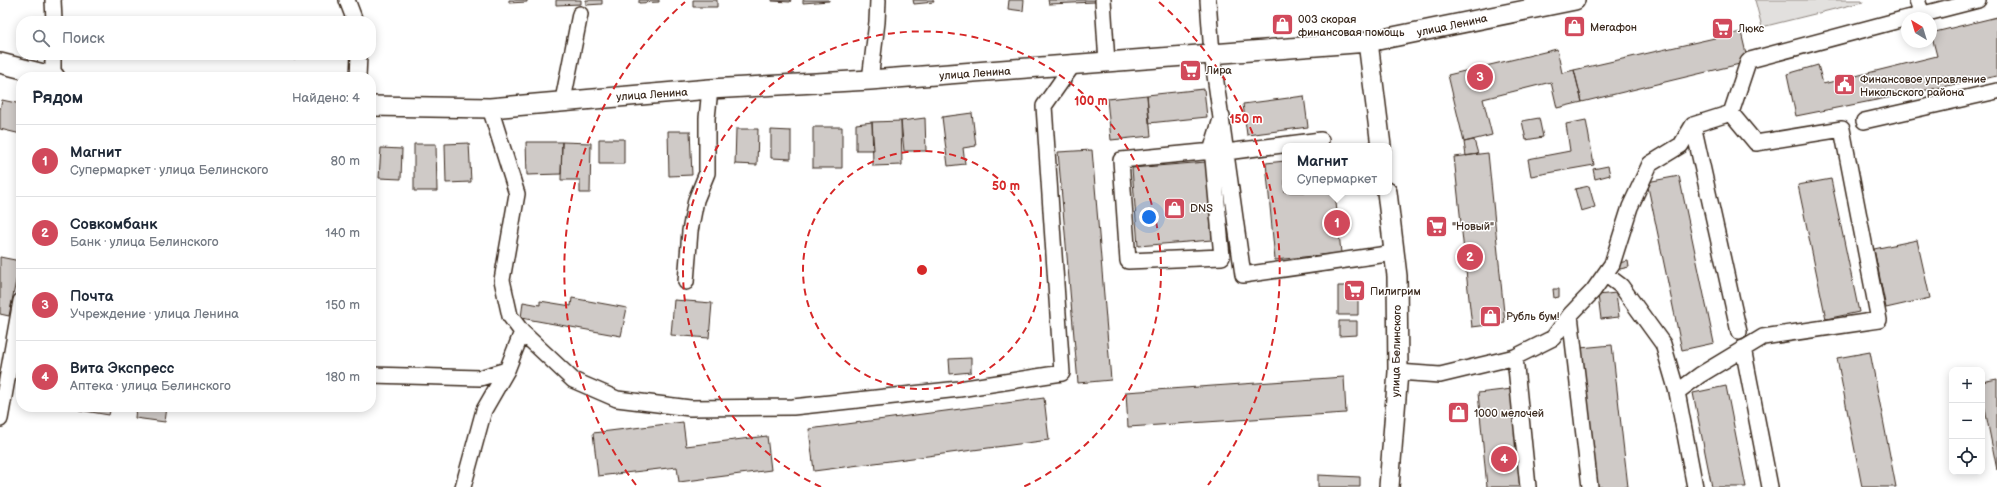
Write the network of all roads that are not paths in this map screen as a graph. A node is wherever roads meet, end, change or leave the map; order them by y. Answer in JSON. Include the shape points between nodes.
{"nodes":[{"id":1,"x":53,"y":0,"type":"edge"},
{"id":2,"x":347,"y":0,"type":"edge"},
{"id":3,"x":878,"y":0,"type":"edge"},
{"id":4,"x":1103,"y":0,"type":"edge"},
{"id":5,"x":1208,"y":0,"type":"edge"},
{"id":6,"x":1575,"y":0,"type":"edge"},
{"id":7,"x":1917,"y":0,"type":"edge"},
{"id":8,"x":1978,"y":0,"type":"edge"},
{"id":9,"x":1913,"y":12,"type":"edge"},
{"id":10,"x":1931,"y":12,"type":"edge"},
{"id":11,"x":580,"y":14,"type":"dead end"},
{"id":12,"x":54,"y":16,"type":"edge"},
{"id":13,"x":353,"y":16,"type":"edge"},
{"id":14,"x":1901,"y":20,"type":"edge"},
{"id":15,"x":1368,"y":42,"type":"junction"},
{"id":16,"x":1212,"y":54,"type":"junction"},
{"id":17,"x":54,"y":60,"type":"edge"},
{"id":18,"x":358,"y":60,"type":"edge"},
{"id":19,"x":0,"y":63,"type":"edge"},
{"id":20,"x":1107,"y":63,"type":"junction"},
{"id":21,"x":1072,"y":66,"type":"junction"},
{"id":22,"x":35,"y":72,"type":"edge"},
{"id":23,"x":54,"y":72,"type":"edge"},
{"id":24,"x":358,"y":72,"type":"edge"},
{"id":25,"x":870,"y":80,"type":"junction"},
{"id":26,"x":710,"y":89,"type":"junction"},
{"id":27,"x":1997,"y":91,"type":"edge"},
{"id":28,"x":563,"y":100,"type":"junction"},
{"id":29,"x":376,"y":106,"type":"edge"},
{"id":30,"x":490,"y":108,"type":"junction"},
{"id":31,"x":1731,"y":113,"type":"junction"},
{"id":32,"x":1864,"y":121,"type":"dead end"},
{"id":33,"x":1693,"y":125,"type":"junction"},
{"id":34,"x":1321,"y":140,"type":"dead end"},
{"id":35,"x":1296,"y":143,"type":"edge"},
{"id":36,"x":1381,"y":143,"type":"edge"},
{"id":37,"x":1282,"y":145,"type":"edge"},
{"id":38,"x":1220,"y":152,"type":"junction"},
{"id":39,"x":1387,"y":195,"type":"edge"},
{"id":40,"x":1394,"y":253,"type":"junction"},
{"id":41,"x":1605,"y":274,"type":"junction"},
{"id":42,"x":686,"y":282,"type":"dead end"},
{"id":43,"x":1570,"y":315,"type":"junction"},
{"id":44,"x":522,"y":332,"type":"junction"},
{"id":45,"x":1739,"y":332,"type":"dead end"},
{"id":46,"x":16,"y":333,"type":"edge"},
{"id":47,"x":0,"y":337,"type":"edge"},
{"id":48,"x":16,"y":342,"type":"edge"},
{"id":49,"x":1743,"y":348,"type":"junction"},
{"id":50,"x":1515,"y":357,"type":"junction"},
{"id":51,"x":507,"y":370,"type":"junction"},
{"id":52,"x":1398,"y":372,"type":"junction"},
{"id":53,"x":376,"y":375,"type":"edge"},
{"id":54,"x":1677,"y":392,"type":"junction"},
{"id":55,"x":0,"y":419,"type":"edge"},
{"id":56,"x":463,"y":487,"type":"edge"},
{"id":57,"x":1389,"y":487,"type":"edge"},
{"id":58,"x":1528,"y":487,"type":"edge"},
{"id":59,"x":1590,"y":487,"type":"edge"},
{"id":60,"x":1695,"y":487,"type":"edge"},
{"id":61,"x":1770,"y":487,"type":"edge"}],
"edges":[{"from":1,"to":12,"type":"street"},
{"from":2,"to":13,"type":"street"},
{"from":3,"to":25,"type":"street"},
{"from":4,"to":20,"type":"street"},
{"from":5,"to":16,"type":"street"},
{"from":6,"to":15,"type":"main road","name":"улица Ленина"},
{"from":7,"to":9,"type":"street"},
{"from":8,"to":10,"type":"street"},
{"from":11,"to":28,"type":"street"},
{"from":14,"to":31,"type":"street","via":[[1750,60]]},
{"from":15,"to":16,"type":"main road","name":"улица Ленина"},
{"from":15,"to":36,"type":"main road"},
{"from":16,"to":20,"type":"main road","name":"улица Ленина"},
{"from":16,"to":38,"type":"street","via":[[1222,116]]},
{"from":17,"to":23,"type":"street"},
{"from":18,"to":24,"type":"street"},
{"from":19,"to":22,"type":"main road"},
{"from":20,"to":21,"type":"main road","name":"улица Ленина"},
{"from":21,"to":25,"type":"main road","name":"улица Ленина"},
{"from":21,"to":44,"type":"street","via":[[1044,106],[1062,373],[959,389],[793,407],[690,408],[618,399],[573,380]]},
{"from":25,"to":26,"type":"main road","name":"улица Ленина"},
{"from":26,"to":28,"type":"main road","name":"улица Ленина"},
{"from":26,"to":42,"type":"street","via":[[707,173],[696,200],[690,230]]},
{"from":27,"to":32,"type":"street"},
{"from":28,"to":30,"type":"main road","name":"улица Ленина"},
{"from":29,"to":30,"type":"main road","name":"улица Ленина"},
{"from":30,"to":44,"type":"street","via":[[517,194],[502,280],[510,316]]},
{"from":31,"to":33,"type":"street"},
{"from":31,"to":49,"type":"street","via":[[1756,143],[1842,129],[1879,320],[1763,337]]},
{"from":33,"to":41,"type":"street","via":[[1681,145],[1650,164],[1630,207],[1612,264]]},
{"from":33,"to":45,"type":"street"},
{"from":34,"to":35,"type":"street"},
{"from":37,"to":38,"type":"street"},
{"from":38,"to":38,"type":"street","via":[[1222,257],[1128,261],[1121,160]]},
{"from":38,"to":40,"type":"street","via":[[1243,275]]},
{"from":39,"to":40,"type":"main road","name":"улица Белинского"},
{"from":40,"to":52,"type":"main road","name":"улица Белинского"},
{"from":41,"to":43,"type":"street","via":[[1593,292]]},
{"from":41,"to":54,"type":"street","via":[[1621,286],[1663,344]]},
{"from":43,"to":50,"type":"street","via":[[1554,338]]},
{"from":43,"to":59,"type":"street"},
{"from":44,"to":51,"type":"street"},
{"from":46,"to":47,"type":"street"},
{"from":48,"to":55,"type":"street"},
{"from":49,"to":54,"type":"street"},
{"from":49,"to":61,"type":"street"},
{"from":50,"to":52,"type":"street","via":[[1440,375]]},
{"from":50,"to":58,"type":"street"},
{"from":51,"to":53,"type":"street","via":[[480,378]]},
{"from":51,"to":56,"type":"street","via":[[484,410]]},
{"from":52,"to":57,"type":"main road","name":"улица Белинского"},
{"from":54,"to":60,"type":"street"}]}
